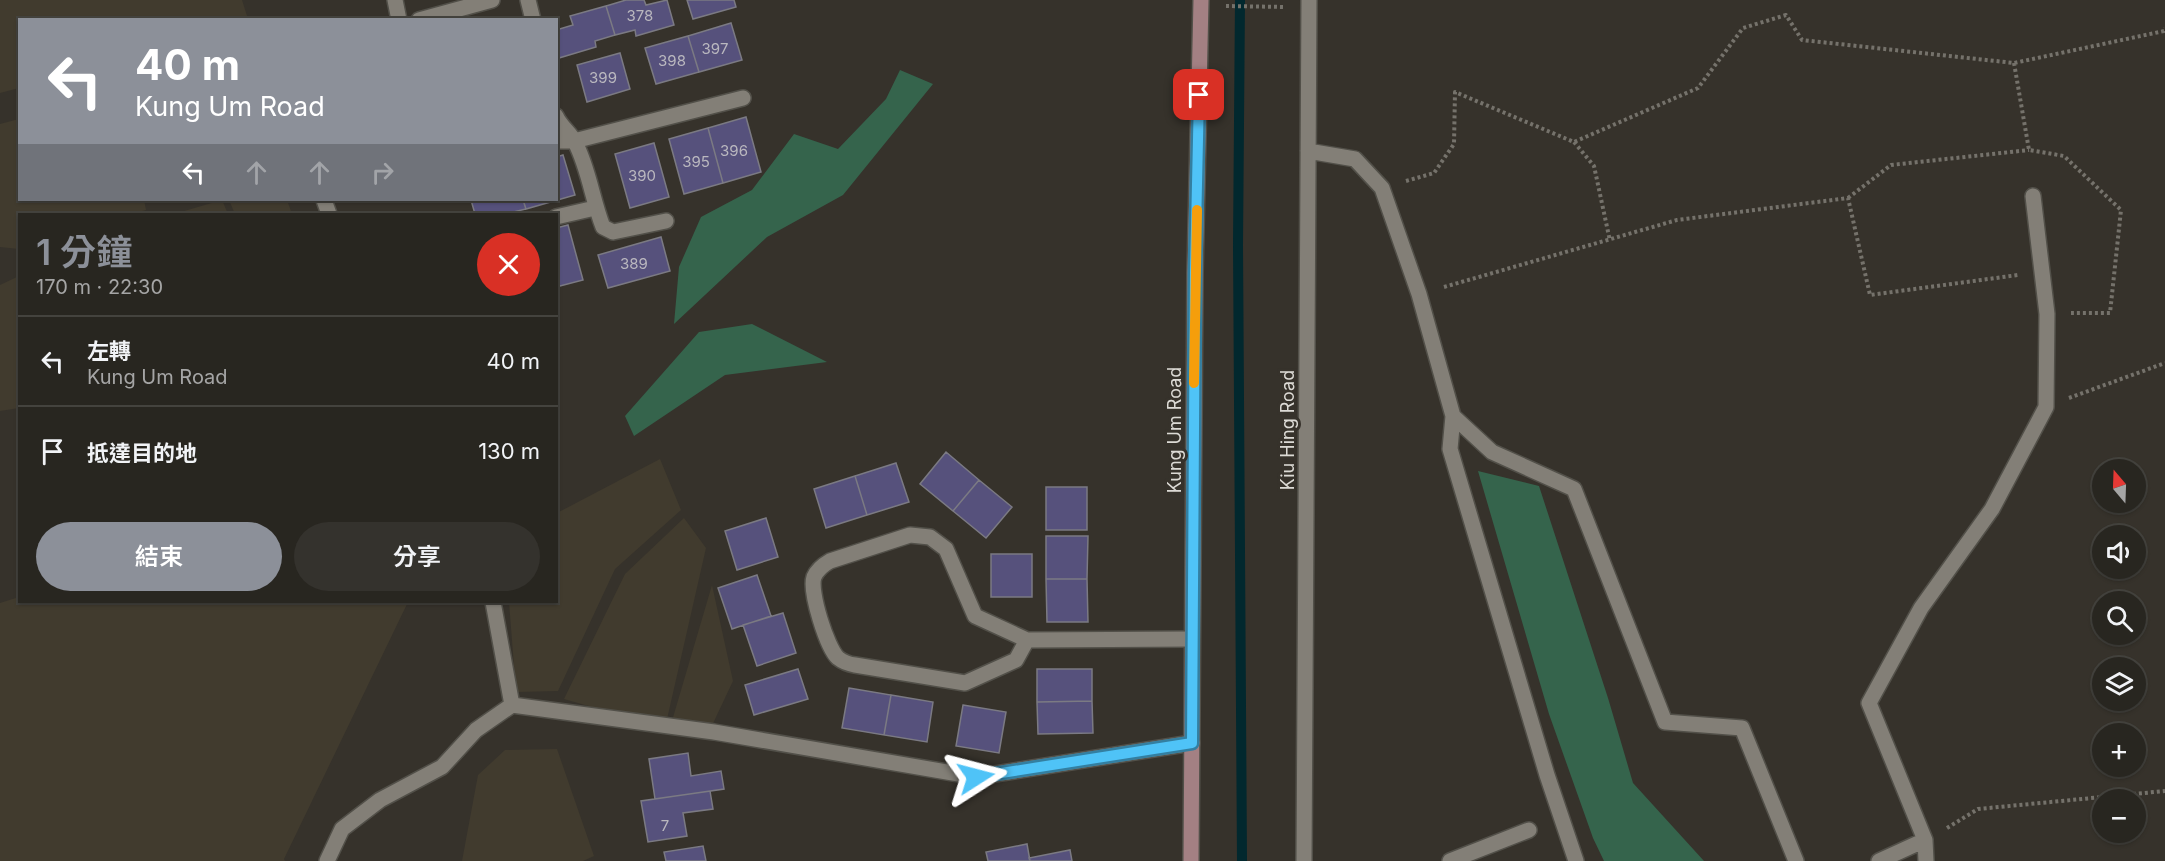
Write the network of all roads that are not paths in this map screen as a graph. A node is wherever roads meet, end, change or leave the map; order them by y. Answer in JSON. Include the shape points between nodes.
{"nodes":[{"id":1,"x":395,"y":0,"type":"edge"},
{"id":2,"x":492,"y":0,"type":"edge"},
{"id":3,"x":528,"y":0,"type":"edge"},
{"id":4,"x":1201,"y":0,"type":"edge"},
{"id":5,"x":1309,"y":0,"type":"edge"},
{"id":6,"x":399,"y":18,"type":"edge"},
{"id":7,"x":426,"y":18,"type":"edge"},
{"id":8,"x":532,"y":18,"type":"edge"},
{"id":9,"x":743,"y":98,"type":"dead end"},
{"id":10,"x":558,"y":120,"type":"edge"},
{"id":11,"x":558,"y":141,"type":"edge"},
{"id":12,"x":574,"y":141,"type":"junction"},
{"id":13,"x":1308,"y":151,"type":"junction"},
{"id":14,"x":2033,"y":196,"type":"dead end"},
{"id":15,"x":595,"y":208,"type":"junction"},
{"id":16,"x":558,"y":217,"type":"edge"},
{"id":17,"x":666,"y":221,"type":"dead end"},
{"id":18,"x":1453,"y":416,"type":"junction"},
{"id":19,"x":493,"y":603,"type":"edge"},
{"id":20,"x":1192,"y":639,"type":"junction"},
{"id":21,"x":1027,"y":640,"type":"junction"},
{"id":22,"x":512,"y":705,"type":"junction"},
{"id":23,"x":1192,"y":743,"type":"junction"},
{"id":24,"x":1529,"y":830,"type":"dead end"},
{"id":25,"x":1925,"y":840,"type":"junction"},
{"id":26,"x":327,"y":861,"type":"edge"},
{"id":27,"x":1191,"y":861,"type":"edge"},
{"id":28,"x":1304,"y":861,"type":"edge"},
{"id":29,"x":1450,"y":861,"type":"edge"},
{"id":30,"x":1576,"y":861,"type":"edge"},
{"id":31,"x":1796,"y":861,"type":"edge"},
{"id":32,"x":1879,"y":861,"type":"edge"},
{"id":33,"x":1926,"y":861,"type":"edge"}],
"edges":[{"from":1,"to":6,"type":"street"},
{"from":2,"to":7,"type":"street"},
{"from":3,"to":8,"type":"street"},
{"from":4,"to":20,"type":"street","name":"Kung Um Road"},
{"from":5,"to":13,"type":"street","name":"Kiu Hing Road"},
{"from":9,"to":12,"type":"street"},
{"from":10,"to":12,"type":"street"},
{"from":11,"to":12,"type":"street"},
{"from":12,"to":15,"type":"street","via":[[587,171]]},
{"from":13,"to":18,"type":"street","via":[[1356,159],[1382,188],[1419,294]]},
{"from":13,"to":28,"type":"street","name":"Kiu Hing Road"},
{"from":14,"to":25,"type":"street","via":[[2047,314],[2046,407],[1992,509],[1921,608],[1869,704]]},
{"from":15,"to":16,"type":"street"},
{"from":15,"to":17,"type":"street","via":[[603,227],[613,232]]},
{"from":18,"to":30,"type":"street","via":[[1450,449]]},
{"from":18,"to":31,"type":"street","via":[[1492,452],[1574,489],[1665,722],[1743,728]]},
{"from":19,"to":22,"type":"street"},
{"from":20,"to":21,"type":"street"},
{"from":20,"to":23,"type":"street","name":"Kung Um Road"},
{"from":21,"to":21,"type":"street","via":[[1016,660],[965,683],[845,663],[831,649],[812,586],[814,575],[830,561],[910,535],[930,537],[946,549],[975,615]]},
{"from":22,"to":23,"type":"street","via":[[714,732],[976,777]]},
{"from":22,"to":26,"type":"street","via":[[476,730],[442,767],[380,800],[342,829]]},
{"from":23,"to":27,"type":"street","name":"Kung Um Road"},
{"from":24,"to":29,"type":"street"},
{"from":25,"to":32,"type":"street"},
{"from":25,"to":33,"type":"street"}]}
